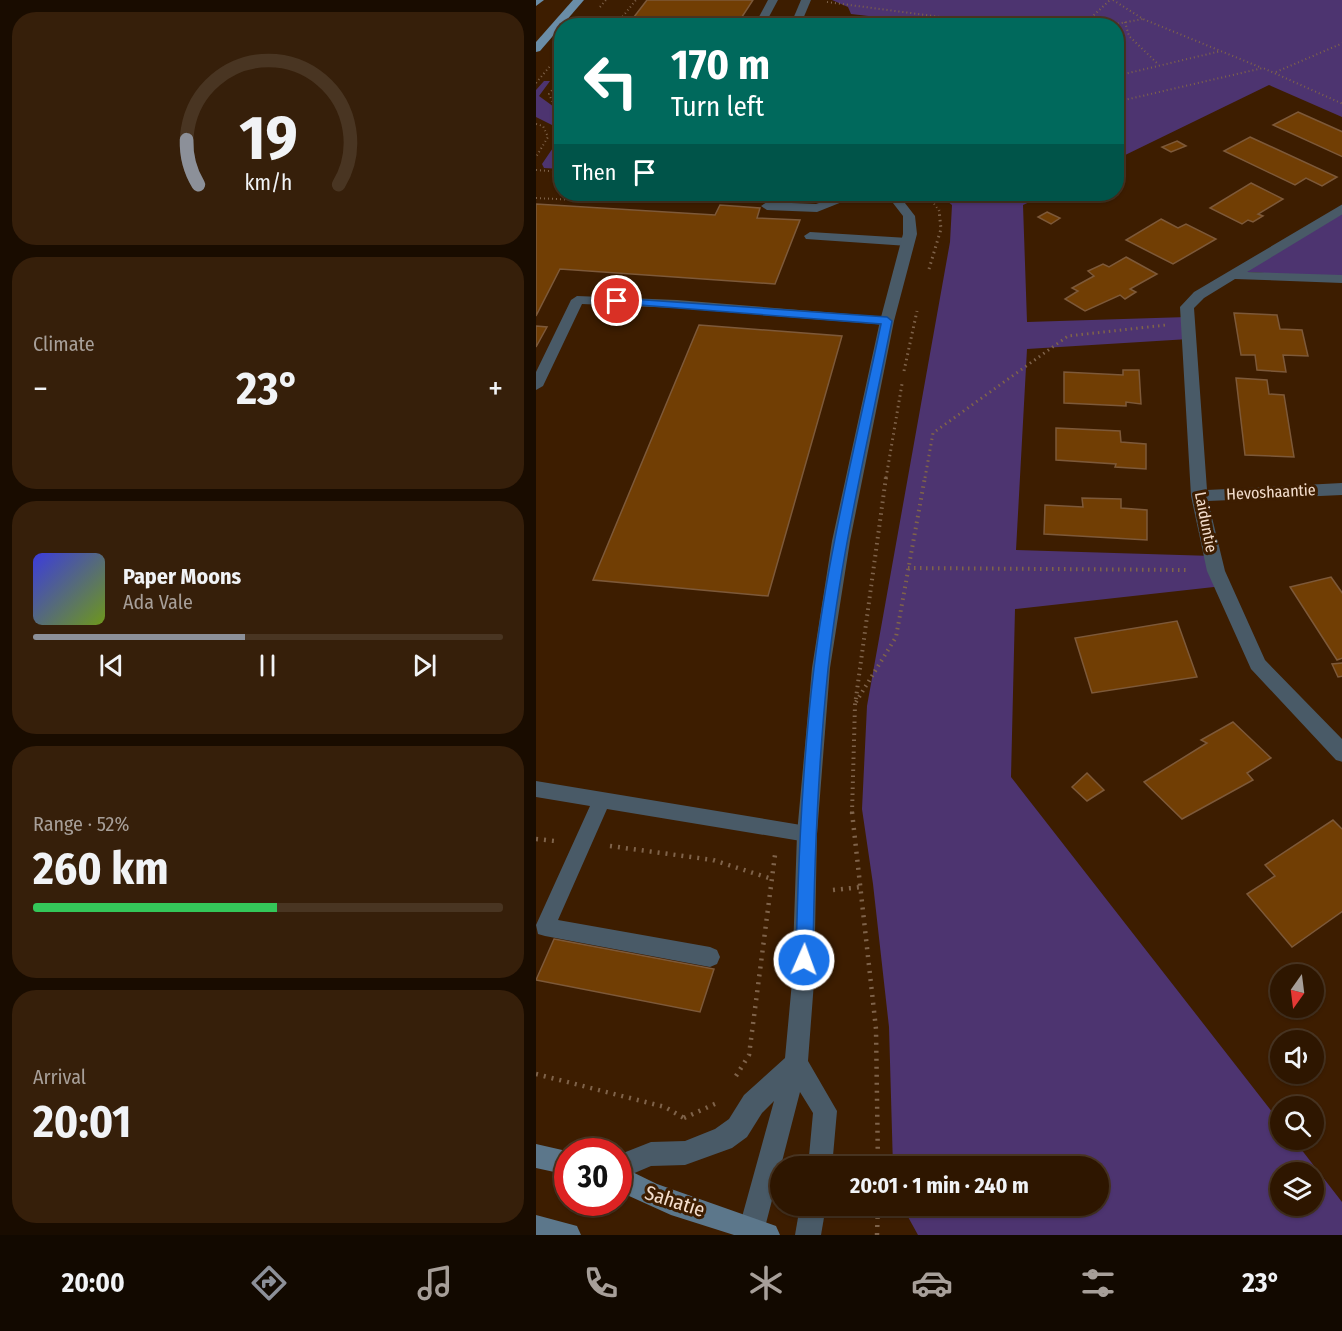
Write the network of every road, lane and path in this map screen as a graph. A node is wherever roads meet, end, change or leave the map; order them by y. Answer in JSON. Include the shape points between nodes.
{"nodes":[{"id":1,"x":579,"y":0,"type":"edge"},
{"id":2,"x":636,"y":0,"type":"edge"},
{"id":3,"x":773,"y":0,"type":"edge"},
{"id":4,"x":806,"y":0,"type":"edge"},
{"id":5,"x":1111,"y":0,"type":"edge"},
{"id":6,"x":826,"y":2,"type":"dead end"},
{"id":7,"x":563,"y":18,"type":"edge"},
{"id":8,"x":622,"y":18,"type":"edge"},
{"id":9,"x":763,"y":18,"type":"edge"},
{"id":10,"x":798,"y":18,"type":"edge"},
{"id":11,"x":948,"y":18,"type":"edge"},
{"id":12,"x":1092,"y":18,"type":"edge"},
{"id":13,"x":1143,"y":19,"type":"junction"},
{"id":14,"x":1125,"y":22,"type":"joint"},
{"id":15,"x":554,"y":28,"type":"edge"},
{"id":16,"x":1343,"y":44,"type":"edge"},
{"id":17,"x":536,"y":49,"type":"edge"},
{"id":18,"x":1221,"y":51,"type":"junction"},
{"id":19,"x":1158,"y":64,"type":"junction"},
{"id":20,"x":1263,"y":68,"type":"junction"},
{"id":21,"x":1276,"y":73,"type":"junction"},
{"id":22,"x":1124,"y":74,"type":"edge"},
{"id":23,"x":554,"y":88,"type":"edge"},
{"id":24,"x":1124,"y":100,"type":"edge"},
{"id":25,"x":554,"y":103,"type":"edge"},
{"id":26,"x":1343,"y":104,"type":"edge"},
{"id":27,"x":536,"y":124,"type":"edge"},
{"id":28,"x":536,"y":157,"type":"edge"},
{"id":29,"x":536,"y":170,"type":"edge"},
{"id":30,"x":554,"y":171,"type":"edge"},
{"id":31,"x":536,"y":198,"type":"edge"},
{"id":32,"x":554,"y":199,"type":"edge"},
{"id":33,"x":836,"y":201,"type":"edge"},
{"id":34,"x":897,"y":201,"type":"edge"},
{"id":35,"x":935,"y":201,"type":"edge"},
{"id":36,"x":767,"y":206,"type":"dead end"},
{"id":37,"x":1343,"y":208,"type":"edge"},
{"id":38,"x":810,"y":236,"type":"dead end"},
{"id":39,"x":908,"y":242,"type":"junction"},
{"id":40,"x":1236,"y":275,"type":"junction"},
{"id":41,"x":926,"y":279,"type":"dead end"},
{"id":42,"x":1343,"y":279,"type":"edge"},
{"id":43,"x":920,"y":300,"type":"dead end"},
{"id":44,"x":887,"y":321,"type":"junction"},
{"id":45,"x":1187,"y":323,"type":"junction"},
{"id":46,"x":536,"y":386,"type":"edge"},
{"id":47,"x":1343,"y":489,"type":"edge"},
{"id":48,"x":1199,"y":496,"type":"junction"},
{"id":49,"x":908,"y":568,"type":"junction"},
{"id":50,"x":1216,"y":571,"type":"junction"},
{"id":51,"x":855,"y":705,"type":"junction"},
{"id":52,"x":1343,"y":754,"type":"edge"},
{"id":53,"x":536,"y":789,"type":"edge"},
{"id":54,"x":602,"y":800,"type":"junction"},
{"id":55,"x":807,"y":834,"type":"junction"},
{"id":56,"x":536,"y":839,"type":"edge"},
{"id":57,"x":582,"y":843,"type":"junction"},
{"id":58,"x":772,"y":879,"type":"dead end"},
{"id":59,"x":710,"y":957,"type":"dead end"},
{"id":60,"x":796,"y":1063,"type":"junction"},
{"id":61,"x":536,"y":1074,"type":"edge"},
{"id":62,"x":724,"y":1139,"type":"junction"},
{"id":63,"x":536,"y":1156,"type":"edge"},
{"id":64,"x":821,"y":1156,"type":"edge"},
{"id":65,"x":878,"y":1156,"type":"edge"},
{"id":66,"x":554,"y":1160,"type":"edge"},
{"id":67,"x":632,"y":1162,"type":"edge"},
{"id":68,"x":632,"y":1186,"type":"edge"},
{"id":69,"x":812,"y":1216,"type":"edge"},
{"id":70,"x":878,"y":1216,"type":"edge"},
{"id":71,"x":536,"y":1228,"type":"edge"},
{"id":72,"x":756,"y":1232,"type":"edge"},
{"id":73,"x":568,"y":1235,"type":"edge"},
{"id":74,"x":808,"y":1235,"type":"edge"},
{"id":75,"x":877,"y":1235,"type":"edge"}],
"edges":[{"from":1,"to":7,"type":"main road"},
{"from":2,"to":8,"type":"path"},
{"from":3,"to":9,"type":"lane"},
{"from":4,"to":10,"type":"street"},
{"from":5,"to":12,"type":"path"},
{"from":5,"to":13,"type":"path"},
{"from":6,"to":11,"type":"path"},
{"from":13,"to":14,"type":"path"},
{"from":13,"to":18,"type":"path"},
{"from":14,"to":19,"type":"path","via":[[1128,36]]},
{"from":15,"to":17,"type":"main road"},
{"from":16,"to":21,"type":"path"},
{"from":18,"to":19,"type":"path"},
{"from":18,"to":20,"type":"path"},
{"from":19,"to":22,"type":"path"},
{"from":20,"to":21,"type":"path"},
{"from":20,"to":24,"type":"path"},
{"from":21,"to":26,"type":"path"},
{"from":23,"to":25,"type":"path","via":[[549,94]]},
{"from":27,"to":28,"type":"path","via":[[543,126],[548,137]]},
{"from":29,"to":30,"type":"path"},
{"from":31,"to":32,"type":"path"},
{"from":33,"to":36,"type":"lane","via":[[817,208]]},
{"from":34,"to":39,"type":"street","via":[[909,216]]},
{"from":35,"to":41,"type":"path","via":[[943,219]]},
{"from":37,"to":40,"type":"street","name":"Laiduntie"},
{"from":38,"to":39,"type":"lane"},
{"from":39,"to":44,"type":"street"},
{"from":40,"to":42,"type":"street"},
{"from":40,"to":45,"type":"street","name":"Laiduntie","via":[[1199,294],[1187,307]]},
{"from":43,"to":51,"type":"path","via":[[877,531]]},
{"from":44,"to":46,"type":"lane","via":[[577,300]]},
{"from":44,"to":55,"type":"street","via":[[841,541],[821,668]]},
{"from":45,"to":48,"type":"street","name":"Laiduntie"},
{"from":45,"to":49,"type":"path","via":[[1068,336],[933,433]]},
{"from":47,"to":48,"type":"street","name":"Hevoshaantie"},
{"from":48,"to":50,"type":"street","name":"Laiduntie"},
{"from":49,"to":50,"type":"path"},
{"from":49,"to":51,"type":"path","via":[[896,636]]},
{"from":50,"to":52,"type":"street","name":"Laiduntie","via":[[1258,664]]},
{"from":51,"to":65,"type":"path","via":[[852,809],[876,1029]]},
{"from":53,"to":54,"type":"lane"},
{"from":54,"to":55,"type":"lane"},
{"from":54,"to":57,"type":"lane"},
{"from":55,"to":60,"type":"street","via":[[803,982]]},
{"from":56,"to":57,"type":"path"},
{"from":57,"to":58,"type":"path","via":[[701,855],[744,866]]},
{"from":57,"to":59,"type":"lane","via":[[545,927]]},
{"from":60,"to":62,"type":"street","via":[[753,1104],[738,1128]]},
{"from":60,"to":64,"type":"street","via":[[825,1111]]},
{"from":60,"to":72,"type":"street"},
{"from":61,"to":62,"type":"path","via":[[665,1107]]},
{"from":62,"to":67,"type":"street","via":[[685,1153],[651,1154]]},
{"from":63,"to":66,"type":"street"},
{"from":68,"to":72,"type":"street","name":"Sahatie"},
{"from":69,"to":74,"type":"street"},
{"from":70,"to":75,"type":"path"},
{"from":71,"to":73,"type":"street"}]}
